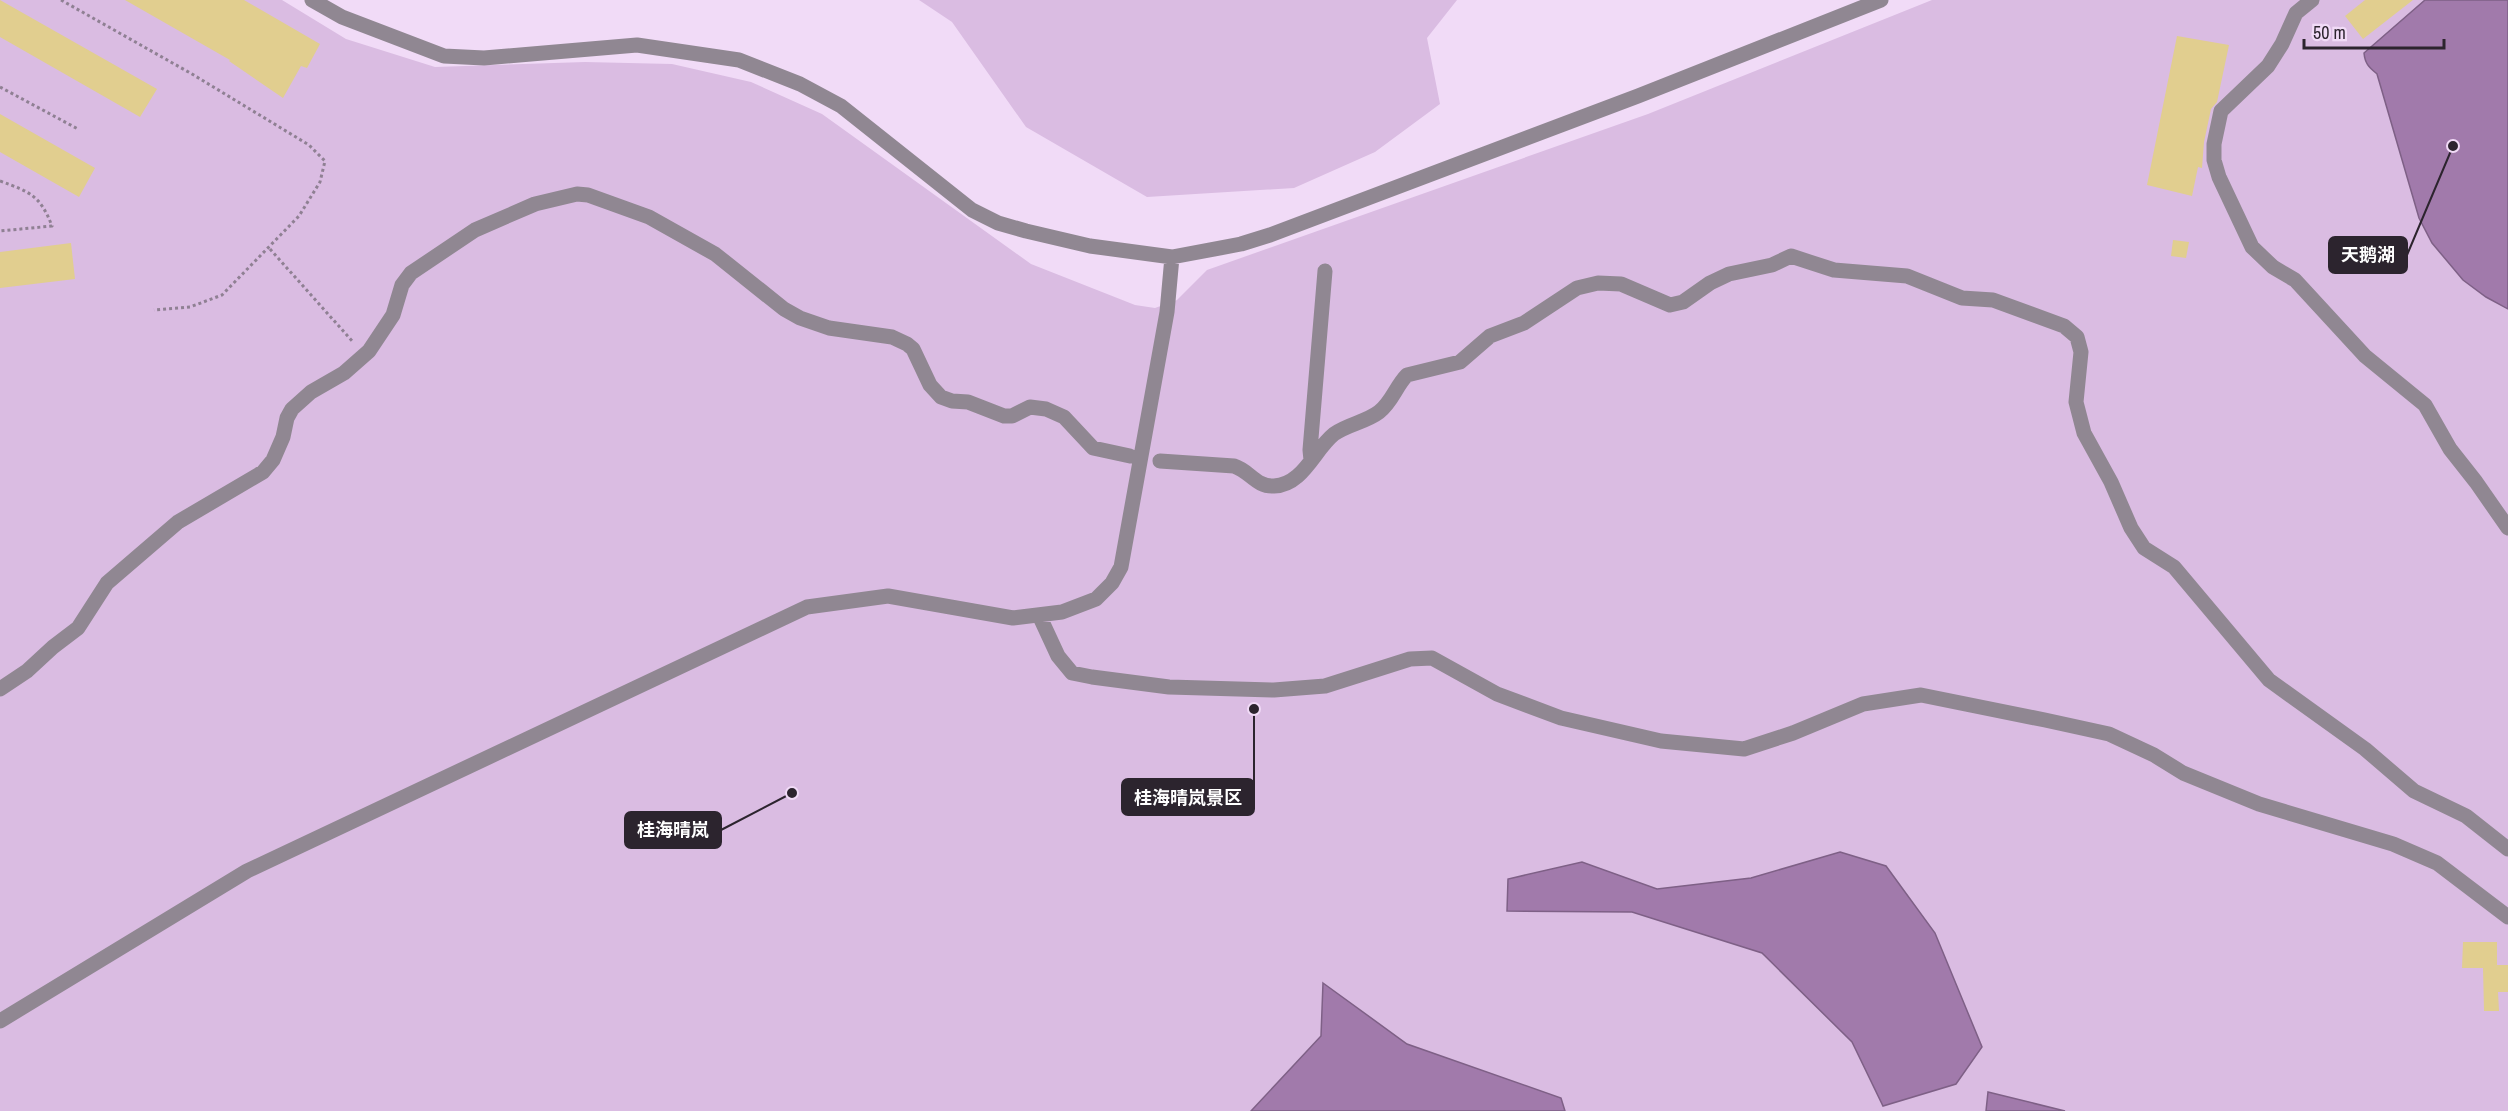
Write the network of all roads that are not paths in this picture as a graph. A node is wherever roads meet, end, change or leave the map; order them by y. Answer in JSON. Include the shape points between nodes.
{"nodes":[{"id":1,"x":312,"y":0,"type":"edge"},
{"id":2,"x":1881,"y":0,"type":"edge"},
{"id":3,"x":2312,"y":0,"type":"edge"},
{"id":4,"x":1172,"y":257,"type":"junction"},
{"id":5,"x":1325,"y":270,"type":"dead end"},
{"id":6,"x":1130,"y":456,"type":"dead end"},
{"id":7,"x":1311,"y":460,"type":"junction"},
{"id":8,"x":1160,"y":461,"type":"dead end"},
{"id":9,"x":2508,"y":528,"type":"edge"},
{"id":10,"x":1039,"y":615,"type":"junction"},
{"id":11,"x":0,"y":689,"type":"edge"},
{"id":12,"x":2508,"y":849,"type":"edge"},
{"id":13,"x":2508,"y":917,"type":"edge"},
{"id":14,"x":0,"y":1021,"type":"edge"}],
"edges":[{"from":1,"to":4,"type":"street","via":[[342,16],[444,56],[484,58],[637,45],[739,60],[801,84],[841,106],[963,203],[998,223],[1090,246]]},
{"from":2,"to":4,"type":"street","via":[[1270,235]]},
{"from":3,"to":9,"type":"street","via":[[2296,13],[2268,66],[2221,111],[2214,144],[2219,177],[2245,236],[2258,255],[2295,280],[2365,356],[2425,405],[2450,449]]},
{"from":4,"to":10,"type":"street","via":[[1167,312],[1121,567],[1112,583],[1096,598],[1062,612]]},
{"from":5,"to":7,"type":"street"},
{"from":6,"to":11,"type":"street","via":[[1093,448],[1064,417],[1046,410],[1030,407],[1004,416],[968,402],[941,397],[907,344],[892,337],[829,328],[800,318],[714,254],[649,218],[588,195],[563,196],[485,226],[411,273],[402,285],[386,328],[365,355],[292,409],[273,460],[263,472],[178,522],[107,583],[78,628]]},
{"from":7,"to":8,"type":"street","via":[[1288,483],[1271,487],[1234,466]]},
{"from":7,"to":12,"type":"street","via":[[1335,434],[1389,403],[1407,375],[1460,362],[1490,336],[1524,323],[1577,288],[1598,283],[1621,284],[1670,305],[1683,302],[1729,274],[1772,265],[1791,256],[1834,270],[1907,276],[1962,298],[1992,300],[2064,326],[2076,337],[2081,352],[2076,402],[2084,433],[2131,528],[2144,548],[2174,567],[2268,680],[2365,749],[2414,791],[2466,816]]},
{"from":10,"to":13,"type":"street","via":[[1058,656],[1072,673],[1092,677],[1169,687],[1274,690],[1325,686],[1410,659],[1432,658],[1497,694],[1561,718],[1661,741],[1744,749],[1863,704],[1922,695],[2109,734],[2183,773],[2259,804],[2393,844],[2437,863]]},
{"from":10,"to":14,"type":"street","via":[[1013,618],[888,596],[807,607],[247,871]]}]}
